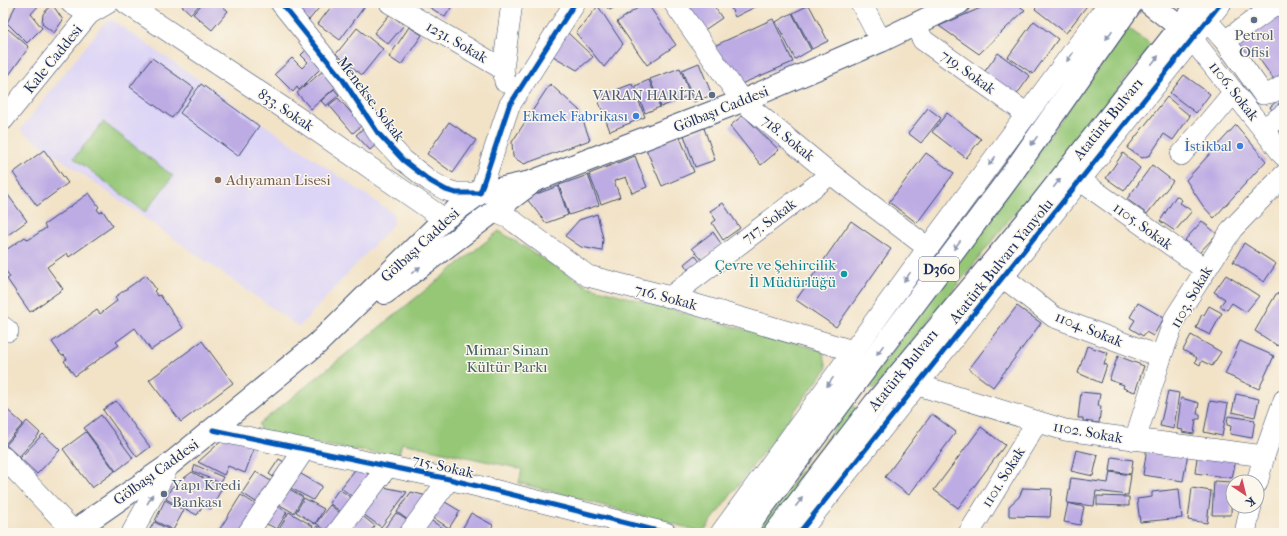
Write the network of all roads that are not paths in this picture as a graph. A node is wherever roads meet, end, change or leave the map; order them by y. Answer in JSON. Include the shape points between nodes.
{"nodes":[{"id":1,"x":71,"y":3,"type":"edge"},
{"id":2,"x":108,"y":3,"type":"edge"},
{"id":3,"x":126,"y":3,"type":"edge"},
{"id":4,"x":281,"y":3,"type":"edge"},
{"id":5,"x":390,"y":3,"type":"edge"},
{"id":6,"x":512,"y":3,"type":"edge"},
{"id":7,"x":575,"y":3,"type":"edge"},
{"id":8,"x":674,"y":3,"type":"edge"},
{"id":9,"x":861,"y":3,"type":"edge"},
{"id":10,"x":959,"y":3,"type":"edge"},
{"id":11,"x":1110,"y":3,"type":"edge"},
{"id":12,"x":1132,"y":3,"type":"edge"},
{"id":13,"x":1149,"y":3,"type":"edge"},
{"id":14,"x":1221,"y":3,"type":"edge"},
{"id":15,"x":1278,"y":3,"type":"edge"},
{"id":16,"x":1204,"y":12,"type":"edge"},
{"id":17,"x":89,"y":14,"type":"junction"},
{"id":18,"x":915,"y":25,"type":"junction"},
{"id":19,"x":1187,"y":34,"type":"junction"},
{"id":20,"x":881,"y":41,"type":"junction"},
{"id":21,"x":1225,"y":41,"type":"junction"},
{"id":22,"x":503,"y":69,"type":"junction"},
{"id":23,"x":1284,"y":85,"type":"edge"},
{"id":24,"x":1234,"y":92,"type":"junction"},
{"id":25,"x":742,"y":101,"type":"junction"},
{"id":26,"x":509,"y":106,"type":"junction"},
{"id":27,"x":1027,"y":114,"type":"junction"},
{"id":28,"x":1284,"y":114,"type":"edge"},
{"id":29,"x":3,"y":120,"type":"edge"},
{"id":30,"x":1264,"y":129,"type":"junction"},
{"id":31,"x":1181,"y":155,"type":"dead end"},
{"id":32,"x":1284,"y":156,"type":"edge"},
{"id":33,"x":831,"y":174,"type":"junction"},
{"id":34,"x":1284,"y":175,"type":"edge"},
{"id":35,"x":1081,"y":181,"type":"junction"},
{"id":36,"x":531,"y":182,"type":"junction"},
{"id":37,"x":480,"y":193,"type":"junction"},
{"id":38,"x":495,"y":212,"type":"junction"},
{"id":39,"x":444,"y":219,"type":"junction"},
{"id":40,"x":460,"y":238,"type":"junction"},
{"id":41,"x":928,"y":248,"type":"junction"},
{"id":42,"x":1206,"y":270,"type":"junction"},
{"id":43,"x":1003,"y":277,"type":"junction"},
{"id":44,"x":670,"y":297,"type":"junction"},
{"id":45,"x":317,"y":344,"type":"junction"},
{"id":46,"x":853,"y":351,"type":"junction"},
{"id":47,"x":1161,"y":357,"type":"junction"},
{"id":48,"x":918,"y":385,"type":"junction"},
{"id":49,"x":1284,"y":400,"type":"edge"},
{"id":50,"x":1037,"y":422,"type":"junction"},
{"id":51,"x":213,"y":430,"type":"junction"},
{"id":52,"x":1135,"y":440,"type":"junction"},
{"id":53,"x":304,"y":450,"type":"junction"},
{"id":54,"x":1264,"y":456,"type":"junction"},
{"id":55,"x":3,"y":457,"type":"edge"},
{"id":56,"x":169,"y":465,"type":"junction"},
{"id":57,"x":388,"y":466,"type":"junction"},
{"id":58,"x":1259,"y":474,"type":"edge"},
{"id":59,"x":449,"y":480,"type":"junction"},
{"id":60,"x":1249,"y":514,"type":"edge"},
{"id":61,"x":72,"y":532,"type":"edge"},
{"id":62,"x":132,"y":533,"type":"edge"},
{"id":63,"x":248,"y":533,"type":"edge"},
{"id":64,"x":337,"y":533,"type":"edge"},
{"id":65,"x":410,"y":533,"type":"edge"},
{"id":66,"x":666,"y":533,"type":"edge"},
{"id":67,"x":721,"y":533,"type":"edge"},
{"id":68,"x":744,"y":533,"type":"edge"},
{"id":69,"x":775,"y":533,"type":"edge"},
{"id":70,"x":800,"y":533,"type":"edge"},
{"id":71,"x":969,"y":533,"type":"edge"},
{"id":72,"x":1245,"y":533,"type":"edge"}],
"edges":[{"from":1,"to":17,"type":"street"},
{"from":2,"to":17,"type":"street","name":"Kale Caddesi"},
{"from":3,"to":39,"type":"street","name":"833. Sokak"},
{"from":4,"to":37,"type":"street","name":"Menekse. Sokak","via":[[343,80],[378,133],[403,160],[446,190]]},
{"from":5,"to":22,"type":"street","name":"1231. Sokak"},
{"from":6,"to":22,"type":"street"},
{"from":7,"to":26,"type":"street"},
{"from":8,"to":25,"type":"street","name":"718. Sokak"},
{"from":9,"to":20,"type":"street"},
{"from":10,"to":18,"type":"main road","name":"Gölbaşı Caddesi"},
{"from":11,"to":27,"type":"street","one_way":true},
{"from":12,"to":68,"type":"main road","name":"Atatürk Bulvarı","number":"D360","one_way":true,"via":[[1009,178]]},
{"from":13,"to":19,"type":"main road"},
{"from":14,"to":16,"type":"street"},
{"from":15,"to":21,"type":"street"},
{"from":16,"to":19,"type":"main road","name":"Atatürk Bulvarı","number":"D360"},
{"from":16,"to":21,"type":"street"},
{"from":17,"to":29,"type":"street","name":"Kale Caddesi"},
{"from":18,"to":20,"type":"main road","name":"Gölbaşı Caddesi"},
{"from":18,"to":27,"type":"street","name":"719. Sokak","via":[[923,40]]},
{"from":19,"to":24,"type":"street","name":"1106. Sokak"},
{"from":19,"to":35,"type":"street","name":"Atatürk Bulvarı Yanyolu"},
{"from":69,"to":19,"type":"main road","name":"Atatürk Bulvarı","number":"D360","one_way":true,"via":[[875,403]]},
{"from":20,"to":25,"type":"main road","name":"Gölbaşı Caddesi"},
{"from":21,"to":23,"type":"street","via":[[1263,94],[1273,92]]},
{"from":22,"to":26,"type":"street"},
{"from":24,"to":30,"type":"street","name":"1106. Sokak"},
{"from":24,"to":31,"type":"street"},
{"from":25,"to":33,"type":"street","name":"718. Sokak"},
{"from":25,"to":36,"type":"main road","name":"Gölbaşı Caddesi"},
{"from":26,"to":37,"type":"street"},
{"from":27,"to":41,"type":"street","one_way":true},
{"from":28,"to":30,"type":"street"},
{"from":30,"to":32,"type":"street","name":"1106. Sokak"},
{"from":33,"to":41,"type":"street","name":"718. Sokak"},
{"from":33,"to":44,"type":"street","name":"717. Sokak"},
{"from":34,"to":42,"type":"street","name":"1103. Sokak","via":[[1232,229]]},
{"from":35,"to":42,"type":"street","name":"1105. Sokak"},
{"from":35,"to":43,"type":"street","name":"Atatürk Bulvarı Yanyolu"},
{"from":36,"to":37,"type":"main road","name":"Gölbaşı Caddesi"},
{"from":36,"to":38,"type":"main road"},
{"from":37,"to":38,"type":"main road","via":[[491,199]]},
{"from":37,"to":39,"type":"main road","name":"Gölbaşı Caddesi"},
{"from":38,"to":40,"type":"main road"},
{"from":38,"to":44,"type":"street","name":"716. Sokak","via":[[510,218],[588,276]]},
{"from":39,"to":40,"type":"main road","via":[[449,230]]},
{"from":39,"to":45,"type":"main road","name":"Gölbaşı Caddesi"},
{"from":45,"to":40,"type":"main road","one_way":true},
{"from":41,"to":46,"type":"street","one_way":true},
{"from":42,"to":47,"type":"street","name":"1103. Sokak","via":[[1175,318]]},
{"from":43,"to":47,"type":"street","name":"1104. Sokak","via":[[1054,317]]},
{"from":43,"to":48,"type":"street","name":"Atatürk Bulvarı Yanyolu"},
{"from":44,"to":46,"type":"street","name":"716. Sokak"},
{"from":45,"to":51,"type":"main road","name":"Gölbaşı Caddesi"},
{"from":46,"to":67,"type":"street","one_way":true},
{"from":47,"to":52,"type":"street","name":"1103. Sokak"},
{"from":48,"to":50,"type":"street","name":"1102. Sokak"},
{"from":48,"to":70,"type":"street","name":"Atatürk Bulvarı Yanyolu"},
{"from":49,"to":54,"type":"street"},
{"from":50,"to":52,"type":"street","name":"1102. Sokak","via":[[1065,430]]},
{"from":50,"to":71,"type":"street","name":"1101. Sokak"},
{"from":51,"to":53,"type":"street","name":"715. Sokak"},
{"from":51,"to":56,"type":"main road","name":"Gölbaşı Caddesi"},
{"from":52,"to":54,"type":"street","name":"1102. Sokak"},
{"from":53,"to":57,"type":"street","name":"715. Sokak"},
{"from":53,"to":63,"type":"street"},
{"from":54,"to":58,"type":"street"},
{"from":55,"to":61,"type":"street"},
{"from":56,"to":61,"type":"main road","name":"Gölbaşı Caddesi"},
{"from":62,"to":56,"type":"street","one_way":true},
{"from":57,"to":59,"type":"street","name":"715. Sokak"},
{"from":57,"to":64,"type":"street"},
{"from":59,"to":65,"type":"street"},
{"from":59,"to":66,"type":"street","name":"715. Sokak"},
{"from":60,"to":72,"type":"street"}]}
